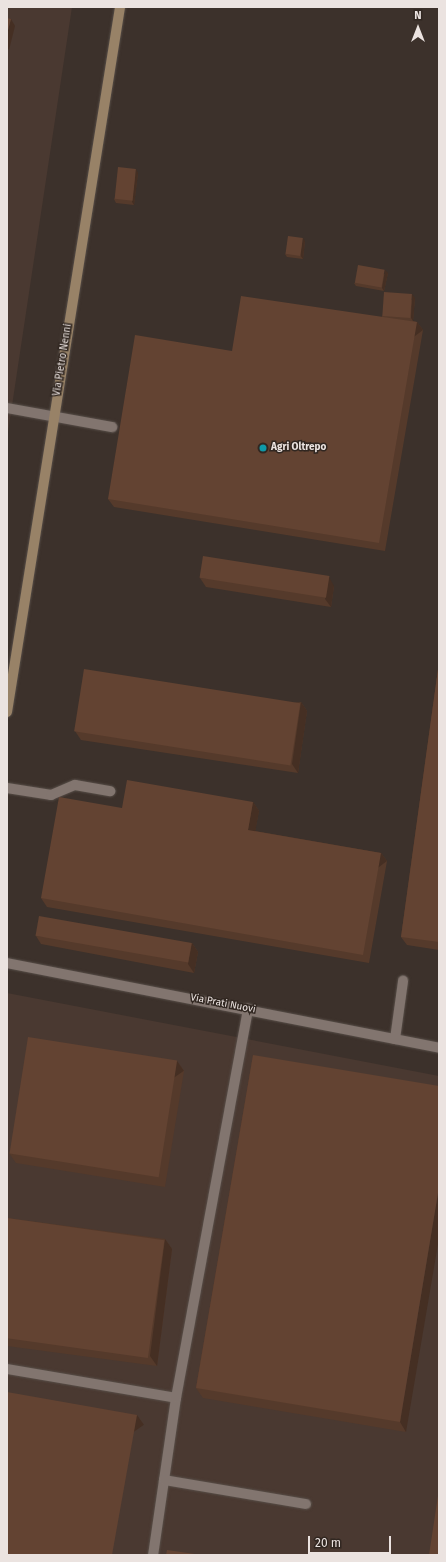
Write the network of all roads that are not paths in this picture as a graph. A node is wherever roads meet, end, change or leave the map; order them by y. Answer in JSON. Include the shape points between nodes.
{"nodes":[{"id":1,"x":120,"y":7,"type":"edge"},
{"id":2,"x":7,"y":408,"type":"edge"},
{"id":3,"x":54,"y":417,"type":"junction"},
{"id":4,"x":112,"y":427,"type":"dead end"},
{"id":5,"x":7,"y":712,"type":"edge"},
{"id":6,"x":7,"y":788,"type":"edge"},
{"id":7,"x":110,"y":790,"type":"dead end"},
{"id":8,"x":7,"y":963,"type":"edge"},
{"id":9,"x":403,"y":981,"type":"dead end"},
{"id":10,"x":248,"y":1009,"type":"junction"},
{"id":11,"x":395,"y":1038,"type":"junction"},
{"id":12,"x":439,"y":1048,"type":"edge"},
{"id":13,"x":7,"y":1370,"type":"edge"},
{"id":14,"x":176,"y":1398,"type":"junction"},
{"id":15,"x":164,"y":1480,"type":"junction"},
{"id":16,"x":306,"y":1504,"type":"dead end"},
{"id":17,"x":153,"y":1555,"type":"edge"}],
"edges":[{"from":1,"to":3,"type":"street","name":"Via Pietro Nenni"},
{"from":2,"to":3,"type":"street"},
{"from":3,"to":4,"type":"street"},
{"from":3,"to":5,"type":"street","name":"Via Pietro Nenni"},
{"from":6,"to":7,"type":"street","via":[[51,795],[75,785]]},
{"from":8,"to":10,"type":"street","name":"Via Prati Nuovi"},
{"from":9,"to":11,"type":"street"},
{"from":10,"to":11,"type":"street","name":"Via Prati Nuovi"},
{"from":10,"to":14,"type":"street"},
{"from":11,"to":12,"type":"street","name":"Via Prati Nuovi"},
{"from":13,"to":14,"type":"street"},
{"from":14,"to":15,"type":"street"},
{"from":15,"to":16,"type":"street"},
{"from":15,"to":17,"type":"street"}]}
